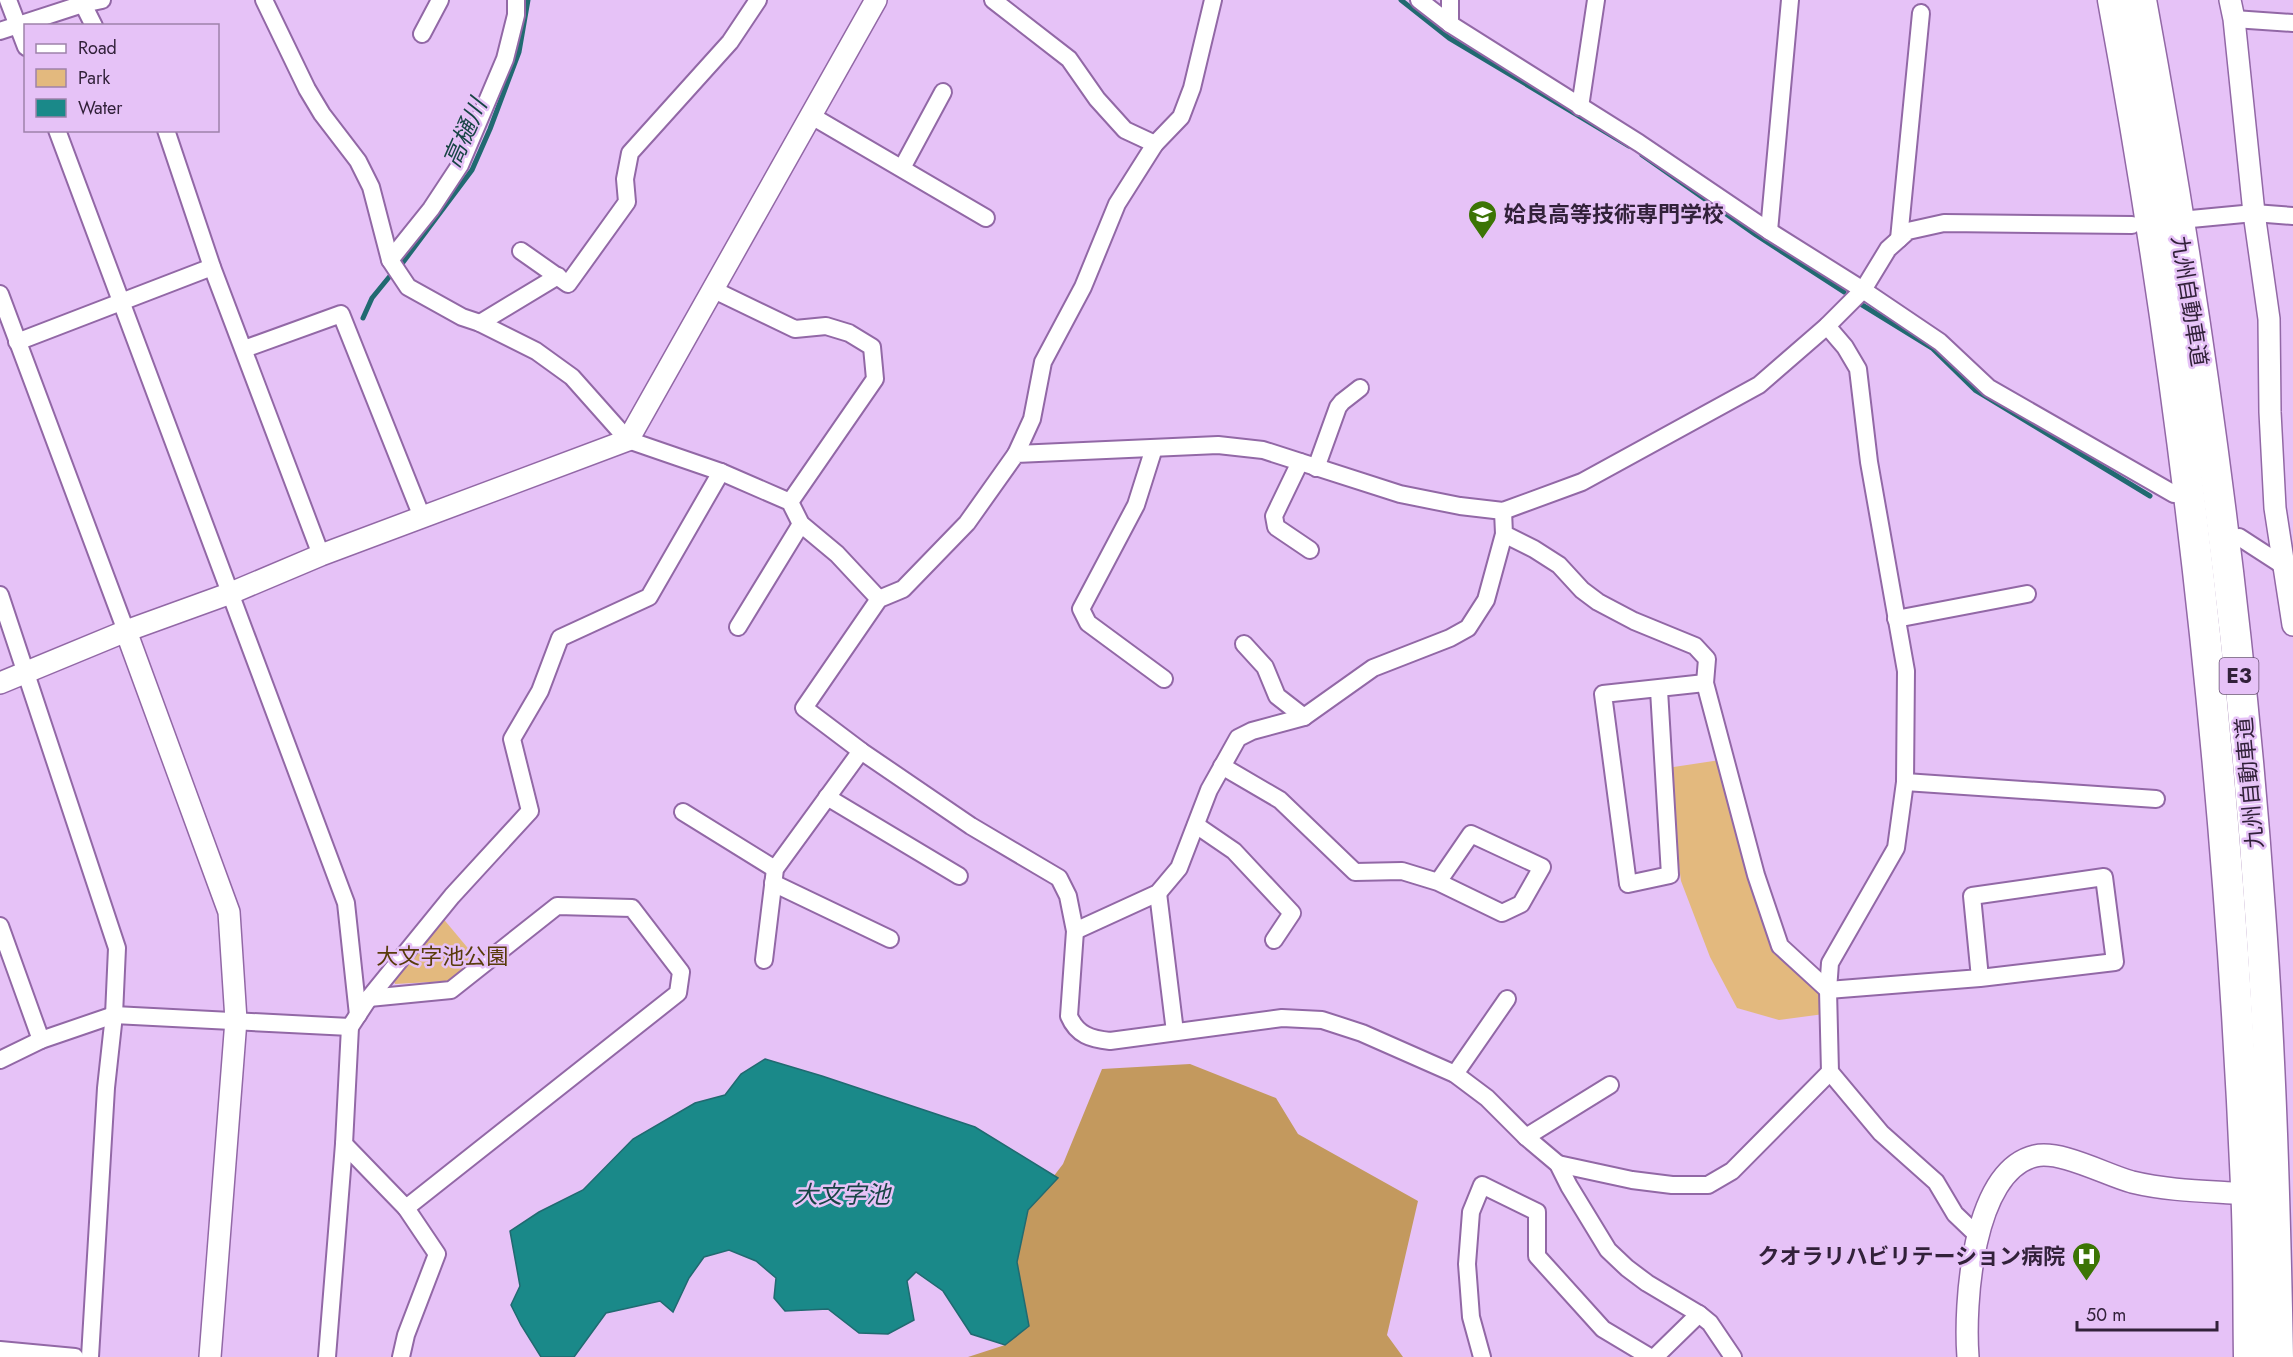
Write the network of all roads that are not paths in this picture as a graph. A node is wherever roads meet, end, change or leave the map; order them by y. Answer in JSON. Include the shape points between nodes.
{"nodes":[{"id":1,"x":8,"y":0,"type":"edge"},
{"id":2,"x":102,"y":0,"type":"edge"},
{"id":3,"x":264,"y":0,"type":"edge"},
{"id":4,"x":440,"y":0,"type":"edge"},
{"id":5,"x":516,"y":0,"type":"edge"},
{"id":6,"x":758,"y":0,"type":"edge"},
{"id":7,"x":876,"y":0,"type":"edge"},
{"id":8,"x":993,"y":0,"type":"edge"},
{"id":9,"x":1214,"y":0,"type":"edge"},
{"id":10,"x":1419,"y":0,"type":"edge"},
{"id":11,"x":1450,"y":0,"type":"edge"},
{"id":12,"x":1596,"y":0,"type":"edge"},
{"id":13,"x":1790,"y":0,"type":"edge"},
{"id":14,"x":2113,"y":0,"type":"edge"},
{"id":15,"x":2141,"y":0,"type":"edge"},
{"id":16,"x":83,"y":4,"type":"junction"},
{"id":17,"x":2232,"y":9,"type":"edge"},
{"id":18,"x":1920,"y":13,"type":"dead end"},
{"id":19,"x":2293,"y":23,"type":"edge"},
{"id":20,"x":93,"y":24,"type":"edge"},
{"id":21,"x":1450,"y":24,"type":"junction"},
{"id":22,"x":17,"y":25,"type":"junction"},
{"id":23,"x":0,"y":31,"type":"edge"},
{"id":24,"x":422,"y":34,"type":"dead end"},
{"id":25,"x":24,"y":42,"type":"edge"},
{"id":26,"x":944,"y":92,"type":"dead end"},
{"id":27,"x":1580,"y":107,"type":"junction"},
{"id":28,"x":810,"y":115,"type":"junction"},
{"id":29,"x":58,"y":132,"type":"edge"},
{"id":30,"x":167,"y":132,"type":"edge"},
{"id":31,"x":1155,"y":144,"type":"junction"},
{"id":32,"x":902,"y":168,"type":"junction"},
{"id":33,"x":2254,"y":213,"type":"junction"},
{"id":34,"x":2293,"y":216,"type":"edge"},
{"id":35,"x":986,"y":218,"type":"dead end"},
{"id":36,"x":2191,"y":219,"type":"dead end"},
{"id":37,"x":2132,"y":225,"type":"dead end"},
{"id":38,"x":1769,"y":231,"type":"junction"},
{"id":39,"x":1899,"y":239,"type":"junction"},
{"id":40,"x":521,"y":251,"type":"dead end"},
{"id":41,"x":390,"y":260,"type":"junction"},
{"id":42,"x":212,"y":267,"type":"junction"},
{"id":43,"x":558,"y":276,"type":"junction"},
{"id":44,"x":712,"y":289,"type":"junction"},
{"id":45,"x":1863,"y":290,"type":"junction"},
{"id":46,"x":0,"y":294,"type":"edge"},
{"id":47,"x":121,"y":302,"type":"junction"},
{"id":48,"x":480,"y":323,"type":"junction"},
{"id":49,"x":1827,"y":326,"type":"junction"},
{"id":50,"x":17,"y":342,"type":"junction"},
{"id":51,"x":244,"y":349,"type":"junction"},
{"id":52,"x":1360,"y":388,"type":"dead end"},
{"id":53,"x":628,"y":440,"type":"junction"},
{"id":54,"x":1154,"y":448,"type":"junction"},
{"id":55,"x":1016,"y":454,"type":"junction"},
{"id":56,"x":1308,"y":465,"type":"junction"},
{"id":57,"x":721,"y":472,"type":"junction"},
{"id":58,"x":2174,"y":494,"type":"dead end"},
{"id":59,"x":790,"y":502,"type":"junction"},
{"id":60,"x":1503,"y":511,"type":"junction"},
{"id":61,"x":422,"y":517,"type":"junction"},
{"id":62,"x":801,"y":525,"type":"junction"},
{"id":63,"x":1504,"y":534,"type":"junction"},
{"id":64,"x":2238,"y":537,"type":"dead end"},
{"id":65,"x":1310,"y":550,"type":"dead end"},
{"id":66,"x":321,"y":555,"type":"junction"},
{"id":67,"x":2289,"y":569,"type":"edge"},
{"id":68,"x":231,"y":593,"type":"junction"},
{"id":69,"x":2027,"y":594,"type":"dead end"},
{"id":70,"x":0,"y":596,"type":"edge"},
{"id":71,"x":879,"y":599,"type":"junction"},
{"id":72,"x":1896,"y":619,"type":"junction"},
{"id":73,"x":2293,"y":625,"type":"edge"},
{"id":74,"x":738,"y":627,"type":"dead end"},
{"id":75,"x":126,"y":631,"type":"junction"},
{"id":76,"x":1244,"y":644,"type":"dead end"},
{"id":77,"x":24,"y":672,"type":"junction"},
{"id":78,"x":1164,"y":679,"type":"dead end"},
{"id":79,"x":0,"y":683,"type":"edge"},
{"id":80,"x":1705,"y":683,"type":"junction"},
{"id":81,"x":1659,"y":690,"type":"junction"},
{"id":82,"x":1304,"y":717,"type":"junction"},
{"id":83,"x":861,"y":751,"type":"junction"},
{"id":84,"x":1222,"y":766,"type":"junction"},
{"id":85,"x":1905,"y":782,"type":"junction"},
{"id":86,"x":827,"y":797,"type":"junction"},
{"id":87,"x":2156,"y":799,"type":"dead end"},
{"id":88,"x":683,"y":812,"type":"dead end"},
{"id":89,"x":1196,"y":825,"type":"junction"},
{"id":90,"x":774,"y":876,"type":"junction"},
{"id":91,"x":959,"y":876,"type":"dead end"},
{"id":92,"x":1438,"y":882,"type":"junction"},
{"id":93,"x":1158,"y":893,"type":"junction"},
{"id":94,"x":0,"y":926,"type":"edge"},
{"id":95,"x":1075,"y":931,"type":"junction"},
{"id":96,"x":890,"y":939,"type":"dead end"},
{"id":97,"x":1274,"y":940,"type":"dead end"},
{"id":98,"x":764,"y":960,"type":"dead end"},
{"id":99,"x":1980,"y":978,"type":"junction"},
{"id":100,"x":1828,"y":990,"type":"junction"},
{"id":101,"x":369,"y":998,"type":"junction"},
{"id":102,"x":1506,"y":999,"type":"dead end"},
{"id":103,"x":114,"y":1015,"type":"junction"},
{"id":104,"x":236,"y":1020,"type":"junction"},
{"id":105,"x":354,"y":1021,"type":"junction"},
{"id":106,"x":1175,"y":1032,"type":"junction"},
{"id":107,"x":41,"y":1040,"type":"junction"},
{"id":108,"x":0,"y":1060,"type":"edge"},
{"id":109,"x":1830,"y":1072,"type":"junction"},
{"id":110,"x":1455,"y":1074,"type":"junction"},
{"id":111,"x":1610,"y":1085,"type":"dead end"},
{"id":112,"x":1526,"y":1137,"type":"junction"},
{"id":113,"x":344,"y":1144,"type":"junction"},
{"id":114,"x":1558,"y":1164,"type":"junction"},
{"id":115,"x":2232,"y":1193,"type":"dead end"},
{"id":116,"x":406,"y":1208,"type":"junction"},
{"id":117,"x":1978,"y":1236,"type":"junction"},
{"id":118,"x":1700,"y":1314,"type":"junction"},
{"id":119,"x":0,"y":1350,"type":"edge"},
{"id":120,"x":75,"y":1357,"type":"edge"},
{"id":121,"x":90,"y":1357,"type":"edge"},
{"id":122,"x":210,"y":1357,"type":"edge"},
{"id":123,"x":327,"y":1357,"type":"edge"},
{"id":124,"x":400,"y":1357,"type":"edge"},
{"id":125,"x":1482,"y":1357,"type":"edge"},
{"id":126,"x":1650,"y":1357,"type":"edge"},
{"id":127,"x":1655,"y":1357,"type":"edge"},
{"id":128,"x":1733,"y":1357,"type":"edge"},
{"id":129,"x":1968,"y":1357,"type":"edge"},
{"id":130,"x":2250,"y":1357,"type":"edge"},
{"id":131,"x":2278,"y":1357,"type":"edge"}],
"edges":[{"from":1,"to":22,"type":"street"},
{"from":2,"to":16,"type":"street"},
{"from":3,"to":41,"type":"street","via":[[307,89],[358,161],[371,187]]},
{"from":4,"to":24,"type":"street"},
{"from":5,"to":41,"type":"street","via":[[505,59],[460,165]]},
{"from":6,"to":43,"type":"street","via":[[730,42],[630,153],[625,179],[627,202],[568,284]]},
{"from":7,"to":28,"type":"street"},
{"from":8,"to":31,"type":"street","via":[[1069,59],[1096,99],[1125,130]]},
{"from":9,"to":31,"type":"street","via":[[1192,88],[1180,117]]},
{"from":10,"to":21,"type":"street"},
{"from":11,"to":21,"type":"street"},
{"from":12,"to":27,"type":"street"},
{"from":13,"to":38,"type":"street"},
{"from":14,"to":130,"type":"highway","name":"九州自動車道","number":"E3","via":[[2173,366],[2210,665],[2231,915],[2246,1187]]},
{"from":15,"to":131,"type":"highway","name":"九州自動車道","number":"E3","via":[[2200,363],[2238,659],[2260,912],[2274,1174]]},
{"from":16,"to":20,"type":"street"},
{"from":16,"to":22,"type":"street"},
{"from":17,"to":19,"type":"street"},
{"from":17,"to":33,"type":"street"},
{"from":18,"to":39,"type":"street"},
{"from":21,"to":27,"type":"street"},
{"from":22,"to":23,"type":"street"},
{"from":22,"to":25,"type":"street"},
{"from":26,"to":32,"type":"street"},
{"from":27,"to":38,"type":"street"},
{"from":28,"to":32,"type":"street"},
{"from":28,"to":44,"type":"street"},
{"from":29,"to":47,"type":"street"},
{"from":30,"to":42,"type":"street"},
{"from":31,"to":55,"type":"street","via":[[1117,204],[1083,287],[1043,362],[1032,419]]},
{"from":32,"to":35,"type":"street"},
{"from":33,"to":34,"type":"street"},
{"from":33,"to":36,"type":"street"},
{"from":33,"to":67,"type":"street","via":[[2269,319],[2275,508]]},
{"from":37,"to":39,"type":"street","via":[[1944,223],[1908,231]]},
{"from":38,"to":45,"type":"street"},
{"from":39,"to":45,"type":"street","via":[[1888,249]]},
{"from":40,"to":43,"type":"street"},
{"from":41,"to":48,"type":"street","via":[[408,287]]},
{"from":42,"to":47,"type":"street"},
{"from":42,"to":51,"type":"street"},
{"from":43,"to":48,"type":"street"},
{"from":44,"to":53,"type":"street"},
{"from":44,"to":59,"type":"street","via":[[795,329],[826,326],[849,333],[872,347],[875,379]]},
{"from":45,"to":49,"type":"street"},
{"from":45,"to":58,"type":"street","via":[[1940,342],[1989,388]]},
{"from":46,"to":50,"type":"street"},
{"from":47,"to":50,"type":"street"},
{"from":47,"to":68,"type":"street"},
{"from":48,"to":53,"type":"street","via":[[536,351],[572,377]]},
{"from":49,"to":60,"type":"street","via":[[1759,385],[1582,482]]},
{"from":49,"to":72,"type":"street","via":[[1858,369],[1869,462]]},
{"from":50,"to":75,"type":"street"},
{"from":51,"to":61,"type":"street","via":[[341,314]]},
{"from":51,"to":66,"type":"street"},
{"from":52,"to":56,"type":"street","via":[[1338,407]]},
{"from":53,"to":57,"type":"street"},
{"from":53,"to":61,"type":"street"},
{"from":54,"to":55,"type":"street"},
{"from":54,"to":56,"type":"street","via":[[1218,445],[1263,450]]},
{"from":54,"to":78,"type":"street","via":[[1136,505],[1081,609],[1088,623]]},
{"from":55,"to":71,"type":"street","via":[[966,523],[903,589]]},
{"from":56,"to":60,"type":"street","via":[[1400,494]]},
{"from":56,"to":65,"type":"street","via":[[1274,516],[1275,527]]},
{"from":57,"to":59,"type":"street"},
{"from":57,"to":101,"type":"street","via":[[649,597],[560,638],[540,692],[512,739],[530,811],[452,896]]},
{"from":59,"to":62,"type":"street"},
{"from":60,"to":63,"type":"street"},
{"from":61,"to":66,"type":"street"},
{"from":62,"to":71,"type":"street","via":[[837,554]]},
{"from":62,"to":74,"type":"street"},
{"from":63,"to":80,"type":"street","via":[[1559,564],[1598,602],[1695,646],[1707,659]]},
{"from":63,"to":82,"type":"street","via":[[1486,600],[1468,628],[1373,668]]},
{"from":64,"to":67,"type":"street"},
{"from":66,"to":68,"type":"street"},
{"from":67,"to":73,"type":"street"},
{"from":68,"to":75,"type":"street"},
{"from":68,"to":105,"type":"street","via":[[346,903]]},
{"from":69,"to":72,"type":"street"},
{"from":70,"to":77,"type":"street"},
{"from":71,"to":83,"type":"street","via":[[804,708]]},
{"from":72,"to":85,"type":"street","via":[[1906,672]]},
{"from":75,"to":77,"type":"street"},
{"from":75,"to":104,"type":"street","via":[[229,912]]},
{"from":76,"to":82,"type":"street","via":[[1265,667],[1277,696]]},
{"from":77,"to":79,"type":"street"},
{"from":77,"to":103,"type":"street","via":[[117,948]]},
{"from":80,"to":81,"type":"street"},
{"from":80,"to":100,"type":"street","via":[[1756,875],[1780,946]]},
{"from":81,"to":81,"type":"street","via":[[1603,694],[1628,884],[1670,875]]},
{"from":82,"to":84,"type":"street","via":[[1238,738]]},
{"from":83,"to":86,"type":"street"},
{"from":83,"to":95,"type":"street","via":[[971,826],[1059,878],[1068,896]]},
{"from":84,"to":89,"type":"street"},
{"from":84,"to":92,"type":"street","via":[[1280,800],[1356,872],[1402,871]]},
{"from":85,"to":87,"type":"street"},
{"from":85,"to":100,"type":"street","via":[[1896,848],[1830,963]]},
{"from":86,"to":90,"type":"street"},
{"from":86,"to":91,"type":"street"},
{"from":88,"to":90,"type":"street"},
{"from":89,"to":93,"type":"street","via":[[1179,868]]},
{"from":89,"to":97,"type":"street","via":[[1234,851],[1292,913]]},
{"from":90,"to":96,"type":"street"},
{"from":90,"to":98,"type":"street"},
{"from":92,"to":92,"type":"street","via":[[1502,914],[1521,904],[1542,867],[1471,834]]},
{"from":93,"to":95,"type":"street"},
{"from":93,"to":106,"type":"street"},
{"from":94,"to":107,"type":"street"},
{"from":95,"to":106,"type":"street","via":[[1069,1016],[1074,1028],[1091,1039],[1110,1041]]},
{"from":99,"to":99,"type":"street","via":[[2115,962],[2104,877],[1972,896]]},
{"from":99,"to":100,"type":"street"},
{"from":100,"to":109,"type":"street"},
{"from":101,"to":105,"type":"street"},
{"from":101,"to":116,"type":"street","via":[[452,990],[557,906],[632,908],[681,972],[678,993]]},
{"from":102,"to":110,"type":"street"},
{"from":103,"to":104,"type":"street"},
{"from":103,"to":107,"type":"street"},
{"from":103,"to":121,"type":"street"},
{"from":104,"to":105,"type":"street"},
{"from":104,"to":122,"type":"street"},
{"from":105,"to":113,"type":"street"},
{"from":106,"to":110,"type":"street","via":[[1282,1018],[1322,1020],[1362,1033]]},
{"from":107,"to":108,"type":"street"},
{"from":109,"to":114,"type":"street","via":[[1732,1171],[1708,1185],[1632,1180]]},
{"from":109,"to":117,"type":"street","via":[[1881,1133],[1936,1182],[1955,1214]]},
{"from":110,"to":112,"type":"street","via":[[1487,1098]]},
{"from":111,"to":112,"type":"street"},
{"from":112,"to":114,"type":"street"},
{"from":113,"to":116,"type":"street"},
{"from":113,"to":123,"type":"street"},
{"from":114,"to":118,"type":"street","via":[[1608,1250],[1647,1283]]},
{"from":115,"to":117,"type":"street","via":[[2166,1189],[2062,1157],[2036,1156],[2016,1165],[2000,1181],[1989,1200]]},
{"from":116,"to":124,"type":"street","via":[[437,1254]]},
{"from":117,"to":129,"type":"street","via":[[1967,1298]]},
{"from":118,"to":127,"type":"street"},
{"from":118,"to":128,"type":"street"},
{"from":119,"to":120,"type":"street"},
{"from":125,"to":126,"type":"street","via":[[1471,1317],[1467,1264],[1471,1212],[1482,1185],[1537,1212],[1537,1256],[1603,1329]]}]}
